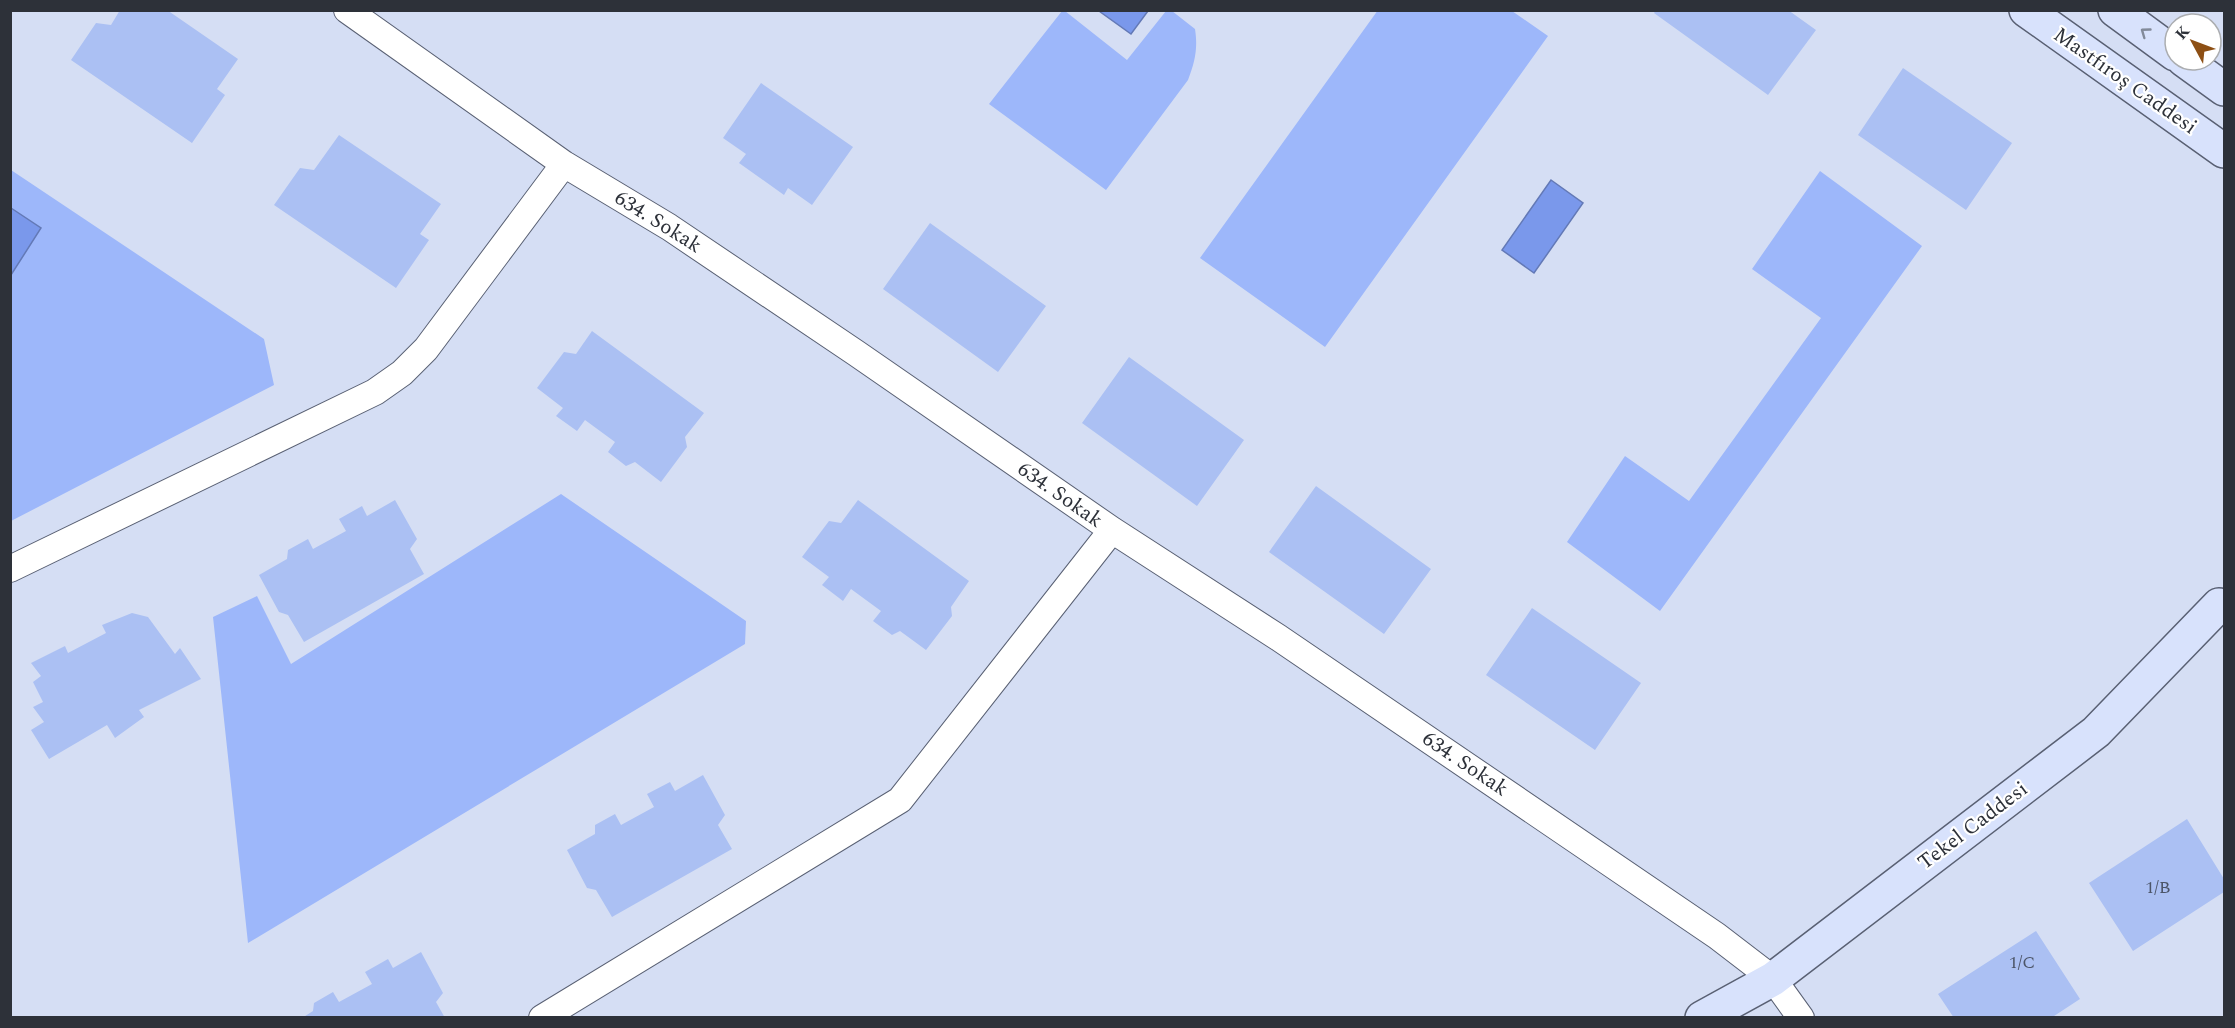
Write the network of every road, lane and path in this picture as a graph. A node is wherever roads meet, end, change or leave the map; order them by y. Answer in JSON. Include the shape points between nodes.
{"nodes":[{"id":1,"x":347,"y":10,"type":"edge"},
{"id":2,"x":2026,"y":10,"type":"edge"},
{"id":3,"x":2115,"y":10,"type":"edge"},
{"id":4,"x":2163,"y":45,"type":"edge"},
{"id":5,"x":2201,"y":72,"type":"edge"},
{"id":6,"x":2224,"y":89,"type":"edge"},
{"id":7,"x":2224,"y":151,"type":"edge"},
{"id":8,"x":564,"y":164,"type":"junction"},
{"id":9,"x":1112,"y":531,"type":"junction"},
{"id":10,"x":10,"y":569,"type":"edge"},
{"id":11,"x":2223,"y":601,"type":"edge"},
{"id":12,"x":1773,"y":979,"type":"junction"},
{"id":13,"x":542,"y":1017,"type":"edge"},
{"id":14,"x":1702,"y":1017,"type":"edge"},
{"id":15,"x":1801,"y":1017,"type":"edge"}],
"edges":[{"from":1,"to":8,"type":"street","name":"634. Sokak"},
{"from":2,"to":7,"type":"street","name":"Mastfıroş Caddesi"},
{"from":4,"to":3,"type":"street","one_way":true},
{"from":5,"to":6,"type":"street"},
{"from":8,"to":9,"type":"street","name":"634. Sokak","via":[[669,227]]},
{"from":8,"to":10,"type":"street","via":[[426,349],[393,379],[375,392]]},
{"from":9,"to":12,"type":"street","name":"634. Sokak","via":[[1279,638],[1717,936]]},
{"from":9,"to":13,"type":"street","via":[[900,800]]},
{"from":11,"to":12,"type":"street","name":"Tekel Caddesi","via":[[2096,732]]},
{"from":12,"to":14,"type":"street","name":"Tekel Caddesi"},
{"from":12,"to":15,"type":"street","name":"634. Sokak"}]}
